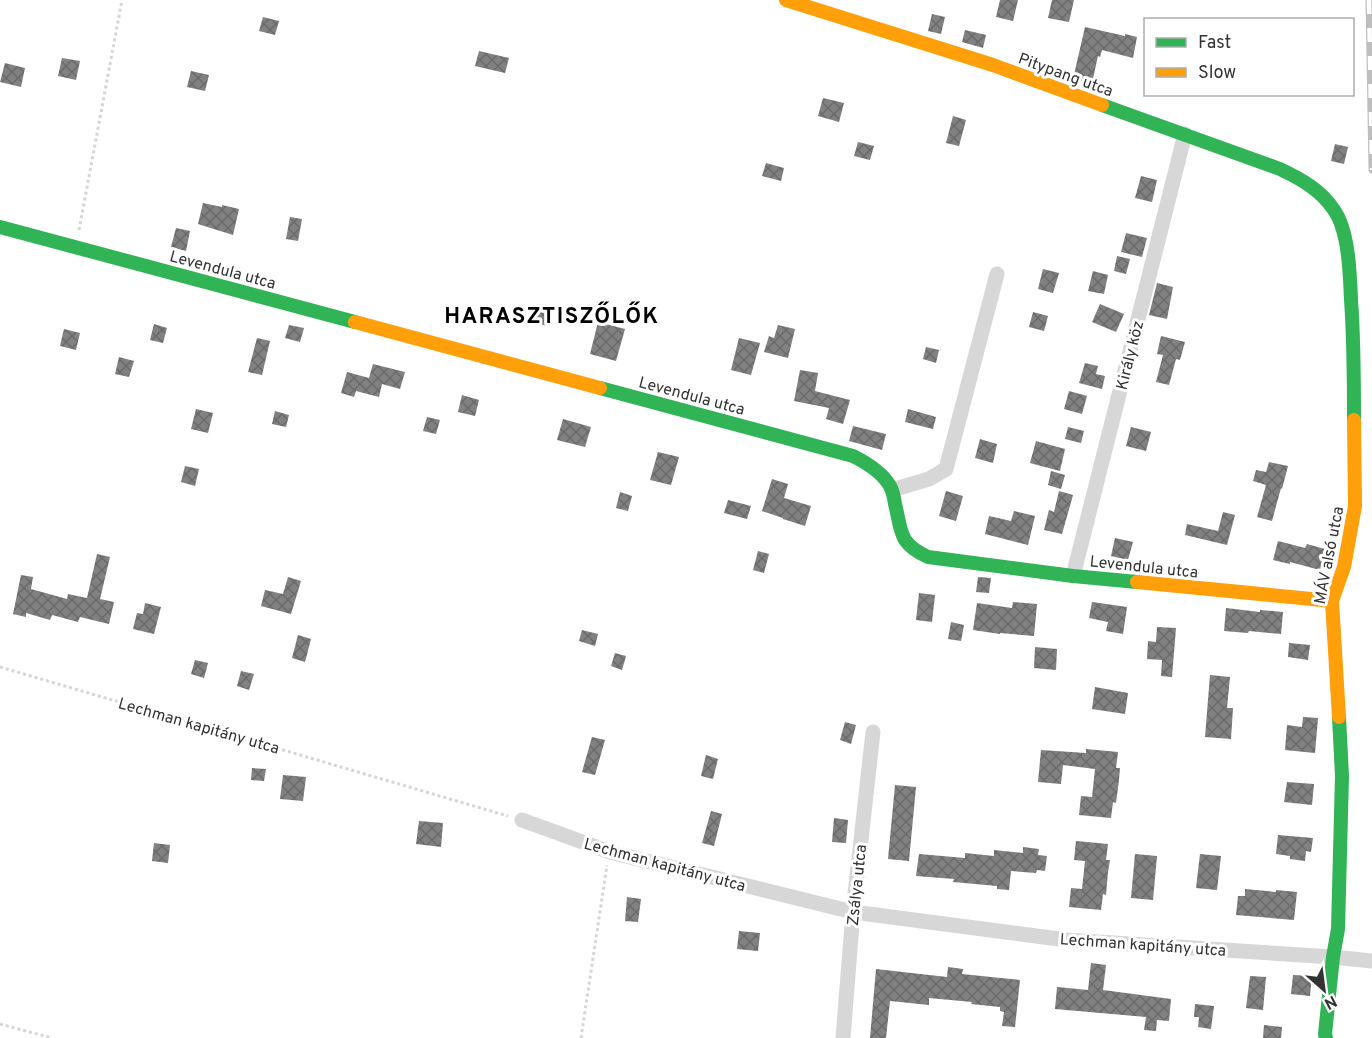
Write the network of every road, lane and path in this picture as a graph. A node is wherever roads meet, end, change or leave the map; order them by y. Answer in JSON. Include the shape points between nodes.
{"nodes":[{"id":1,"x":122,"y":0,"type":"edge"},
{"id":2,"x":786,"y":0,"type":"edge"},
{"id":3,"x":1185,"y":134,"type":"junction"},
{"id":4,"x":1326,"y":200,"type":"joint"},
{"id":5,"x":0,"y":227,"type":"edge"},
{"id":6,"x":76,"y":246,"type":"junction"},
{"id":7,"x":997,"y":274,"type":"dead end"},
{"id":8,"x":892,"y":490,"type":"junction"},
{"id":9,"x":1073,"y":576,"type":"junction"},
{"id":10,"x":1332,"y":601,"type":"junction"},
{"id":11,"x":0,"y":667,"type":"edge"},
{"id":12,"x":873,"y":732,"type":"dead end"},
{"id":13,"x":522,"y":820,"type":"joint"},
{"id":14,"x":609,"y":852,"type":"junction"},
{"id":15,"x":853,"y":912,"type":"junction"},
{"id":16,"x":1333,"y":957,"type":"junction"},
{"id":17,"x":1372,"y":961,"type":"edge"},
{"id":18,"x":0,"y":1024,"type":"edge"},
{"id":19,"x":52,"y":1038,"type":"edge"},
{"id":20,"x":581,"y":1038,"type":"edge"},
{"id":21,"x":843,"y":1038,"type":"edge"},
{"id":22,"x":1326,"y":1038,"type":"edge"}],
"edges":[{"from":1,"to":6,"type":"path"},
{"from":2,"to":3,"type":"street","name":"Pitypang utca","via":[[993,65]]},
{"from":3,"to":4,"type":"street","name":"Pitypang utca","via":[[1280,169],[1301,179]]},
{"from":3,"to":9,"type":"street","name":"Király köz"},
{"from":4,"to":10,"type":"street","name":"MÁV alsó utca","via":[[1335,211],[1346,244],[1354,346],[1355,507],[1344,567]]},
{"from":5,"to":6,"type":"street","name":"Levendula utca"},
{"from":6,"to":8,"type":"street","name":"Levendula utca","via":[[853,456],[874,469]]},
{"from":7,"to":8,"type":"street","via":[[946,469],[929,479]]},
{"from":8,"to":9,"type":"street","name":"Levendula utca","via":[[901,535],[915,551],[928,557]]},
{"from":9,"to":10,"type":"street","name":"Levendula utca"},
{"from":10,"to":16,"type":"street","name":"MÁV alsó utca","via":[[1342,776],[1338,929]]},
{"from":11,"to":13,"type":"path","name":"Lechman kapitány utca"},
{"from":12,"to":15,"type":"street","name":"Zsálya utca"},
{"from":13,"to":14,"type":"street","name":"Lechman kapitány utca"},
{"from":14,"to":15,"type":"street","name":"Lechman kapitány utca"},
{"from":14,"to":20,"type":"path"},
{"from":15,"to":16,"type":"street","name":"Lechman kapitány utca","via":[[1067,940]]},
{"from":15,"to":21,"type":"street","name":"Zsálya utca"},
{"from":16,"to":17,"type":"street","name":"Lechman kapitány utca"},
{"from":16,"to":22,"type":"street","name":"MÁV alsó utca"},
{"from":18,"to":19,"type":"path"}]}
